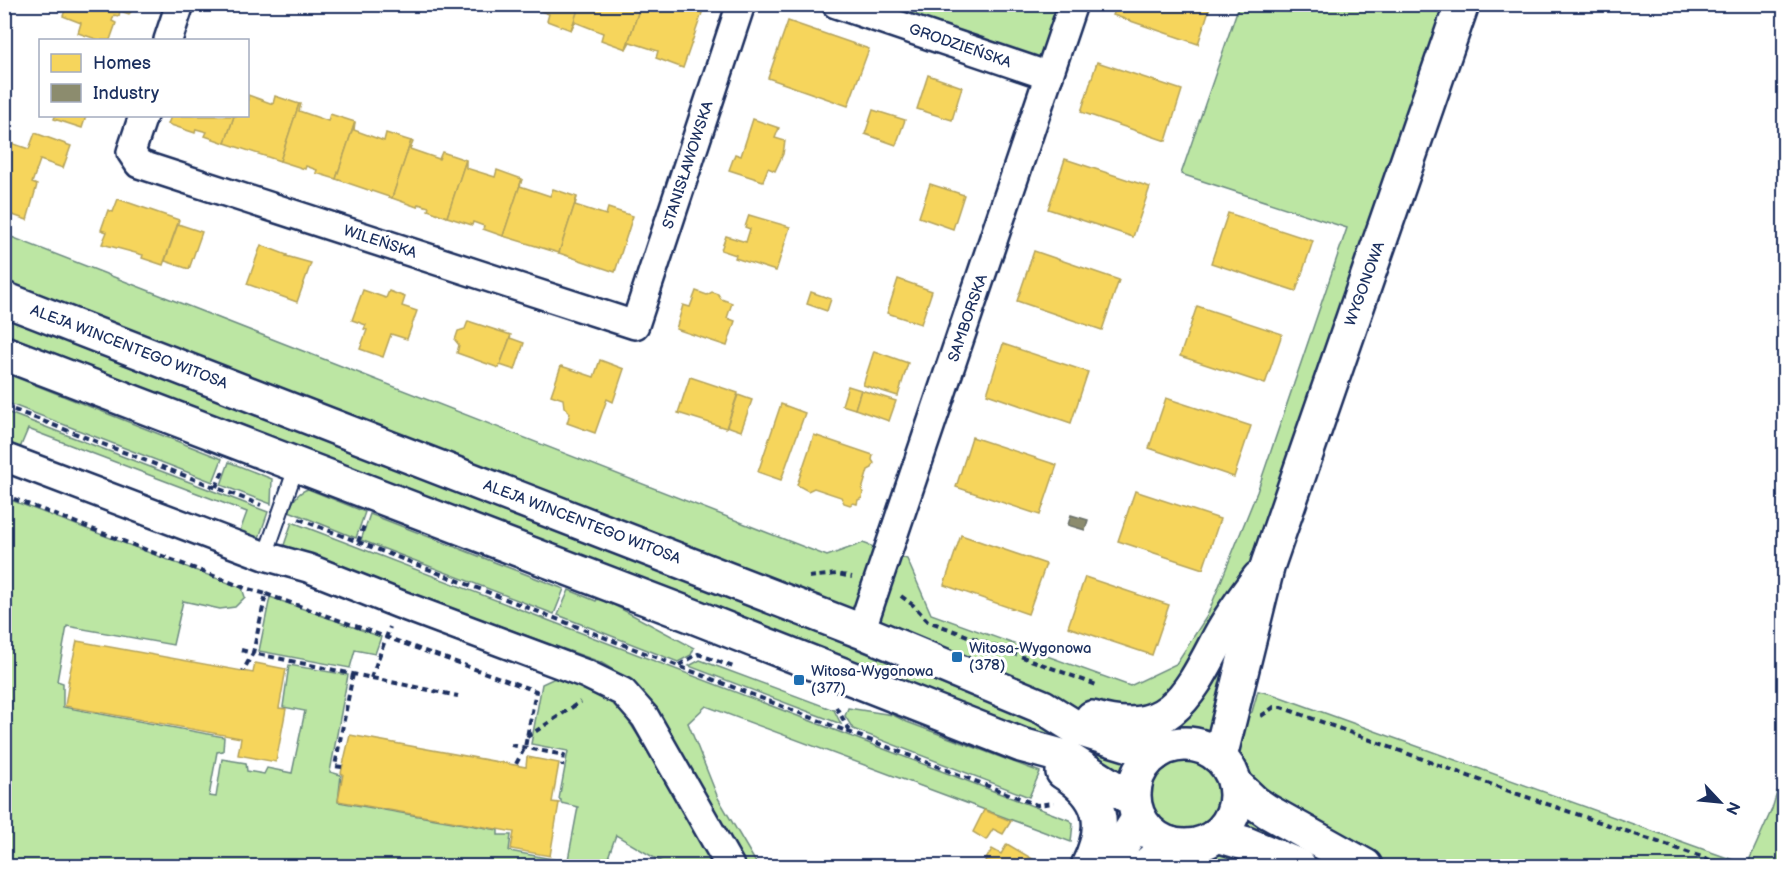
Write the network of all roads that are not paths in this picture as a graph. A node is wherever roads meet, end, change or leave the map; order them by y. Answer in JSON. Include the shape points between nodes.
{"nodes":[{"id":1,"x":180,"y":4,"type":"edge"},
{"id":2,"x":741,"y":4,"type":"edge"},
{"id":3,"x":836,"y":4,"type":"edge"},
{"id":4,"x":1073,"y":4,"type":"edge"},
{"id":5,"x":1462,"y":4,"type":"edge"},
{"id":6,"x":168,"y":39,"type":"edge"},
{"id":7,"x":1049,"y":76,"type":"junction"},
{"id":8,"x":143,"y":117,"type":"edge"},
{"id":9,"x":4,"y":299,"type":"edge"},
{"id":10,"x":635,"y":326,"type":"joint"},
{"id":11,"x":4,"y":353,"type":"edge"},
{"id":12,"x":4,"y":457,"type":"edge"},
{"id":13,"x":297,"y":464,"type":"junction"},
{"id":14,"x":265,"y":556,"type":"junction"},
{"id":15,"x":1268,"y":564,"type":"junction"},
{"id":16,"x":861,"y":631,"type":"junction"},
{"id":17,"x":1043,"y":707,"type":"junction"},
{"id":18,"x":1021,"y":745,"type":"junction"},
{"id":19,"x":1163,"y":750,"type":"junction"},
{"id":20,"x":1228,"y":770,"type":"junction"},
{"id":21,"x":1135,"y":809,"type":"junction"},
{"id":22,"x":1217,"y":835,"type":"junction"},
{"id":23,"x":1170,"y":844,"type":"junction"},
{"id":24,"x":730,"y":867,"type":"edge"},
{"id":25,"x":1088,"y":867,"type":"edge"},
{"id":26,"x":1109,"y":867,"type":"edge"},
{"id":27,"x":1146,"y":867,"type":"edge"},
{"id":28,"x":1299,"y":867,"type":"edge"},
{"id":29,"x":1365,"y":867,"type":"edge"}],
"edges":[{"from":1,"to":6,"type":"street"},
{"from":2,"to":10,"type":"street","name":"STANISŁAWOWSKA"},
{"from":3,"to":7,"type":"street","name":"GRODZIEŃSKA"},
{"from":4,"to":7,"type":"street","name":"SAMBORSKA"},
{"from":5,"to":15,"type":"street","name":"WYGONOWA"},
{"from":7,"to":16,"type":"street","name":"SAMBORSKA"},
{"from":8,"to":10,"type":"street","name":"WILEŃSKA","via":[[131,152],[139,164]]},
{"from":9,"to":16,"type":"street","name":"ALEJA WINCENTEGO WITOSA"},
{"from":11,"to":13,"type":"street"},
{"from":12,"to":14,"type":"street"},
{"from":13,"to":14,"type":"lane"},
{"from":13,"to":18,"type":"street"},
{"from":14,"to":24,"type":"street","via":[[308,568],[586,674],[623,692],[645,717]]},
{"from":15,"to":17,"type":"street","via":[[1233,613],[1199,677],[1182,702],[1166,715],[1138,723],[1105,722]]},
{"from":15,"to":19,"type":"street","name":"WYGONOWA","via":[[1204,702],[1187,730]]},
{"from":15,"to":20,"type":"street","name":"WYGONOWA"},
{"from":16,"to":17,"type":"street","name":"ALEJA WINCENTEGO WITOSA"},
{"from":17,"to":19,"type":"street","name":"ALEJA WINCENTEGO WITOSA","via":[[1077,729]]},
{"from":18,"to":21,"type":"street","via":[[1065,757]]},
{"from":18,"to":25,"type":"street","via":[[1077,780],[1097,807],[1101,819],[1098,845]]},
{"from":19,"to":20,"type":"street","via":[[1193,744],[1207,749]]},
{"from":19,"to":21,"type":"street","via":[[1143,765],[1137,780]]},
{"from":20,"to":22,"type":"street","via":[[1234,805],[1229,820]]},
{"from":20,"to":29,"type":"street","via":[[1254,802],[1268,812]]},
{"from":21,"to":23,"type":"street","via":[[1146,829]]},
{"from":21,"to":26,"type":"street"},
{"from":22,"to":23,"type":"street","via":[[1196,845]]},
{"from":22,"to":28,"type":"street"},
{"from":23,"to":27,"type":"street"}]}
